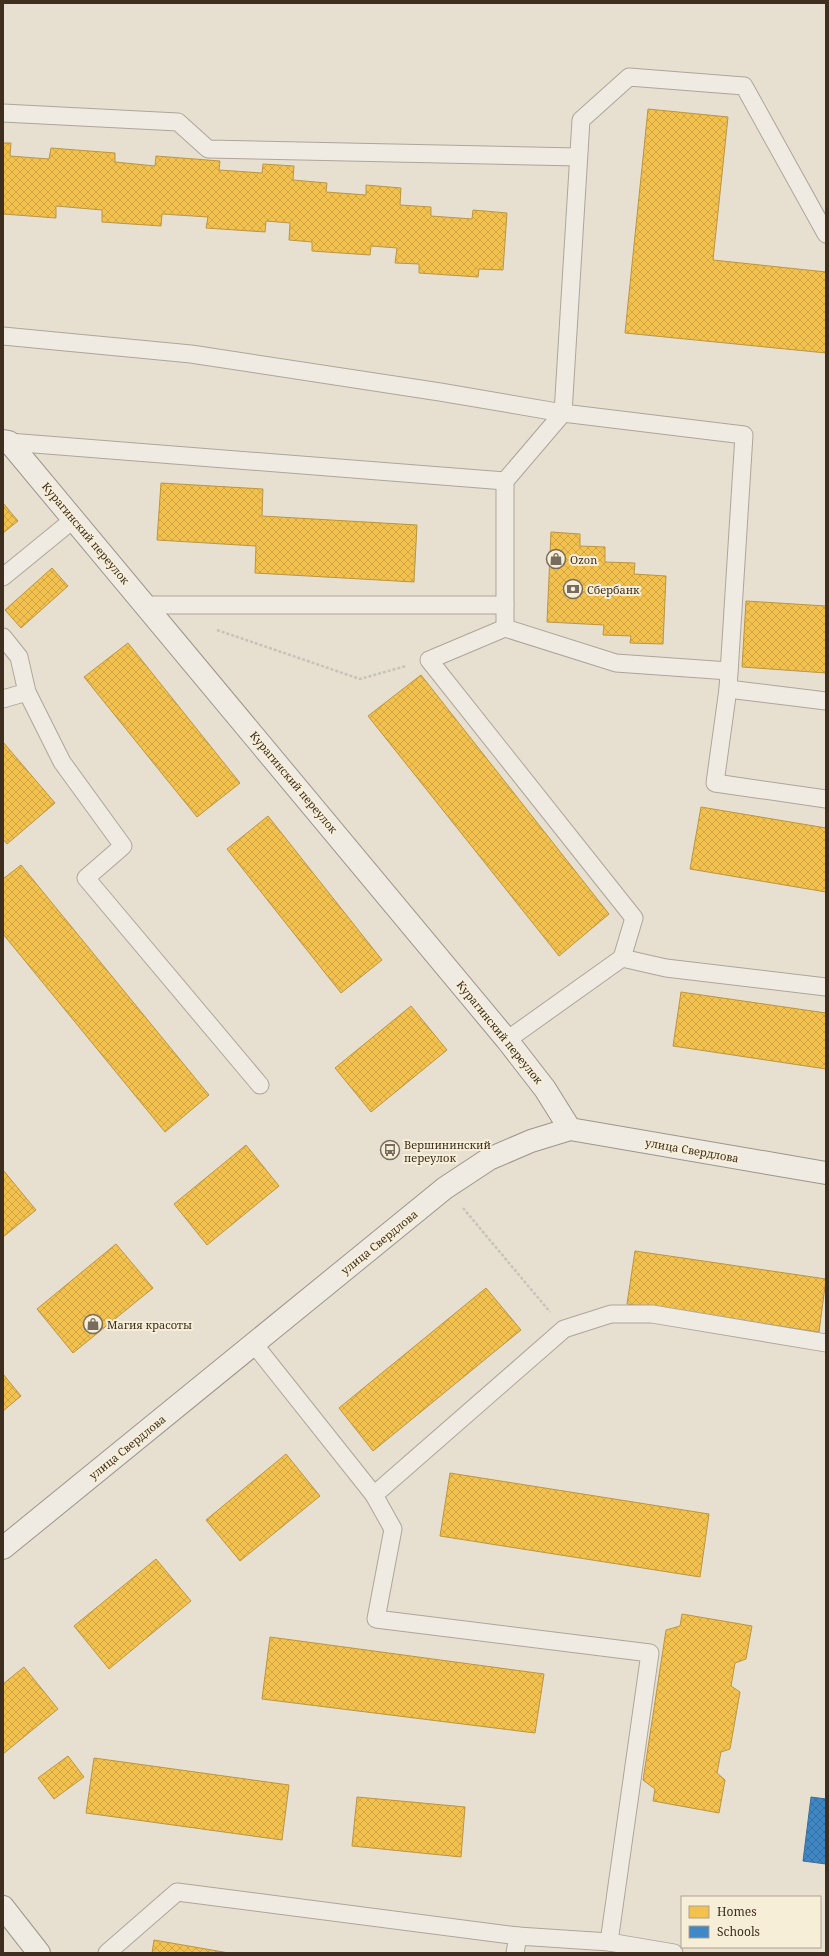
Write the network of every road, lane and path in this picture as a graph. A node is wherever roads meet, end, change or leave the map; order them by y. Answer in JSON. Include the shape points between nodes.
{"nodes":[{"id":1,"x":3,"y":113,"type":"edge"},
{"id":2,"x":578,"y":157,"type":"junction"},
{"id":3,"x":826,"y":234,"type":"edge"},
{"id":4,"x":3,"y":336,"type":"edge"},
{"id":5,"x":563,"y":413,"type":"junction"},
{"id":6,"x":6,"y":441,"type":"edge"},
{"id":7,"x":505,"y":481,"type":"junction"},
{"id":8,"x":74,"y":519,"type":"junction"},
{"id":9,"x":3,"y":577,"type":"edge"},
{"id":10,"x":505,"y":604,"type":"junction"},
{"id":11,"x":147,"y":606,"type":"junction"},
{"id":12,"x":213,"y":628,"type":"dead end"},
{"id":13,"x":505,"y":628,"type":"junction"},
{"id":14,"x":3,"y":637,"type":"edge"},
{"id":15,"x":429,"y":660,"type":"junction"},
{"id":16,"x":729,"y":671,"type":"junction"},
{"id":17,"x":728,"y":689,"type":"junction"},
{"id":18,"x":27,"y":692,"type":"junction"},
{"id":19,"x":3,"y":699,"type":"edge"},
{"id":20,"x":826,"y":701,"type":"edge"},
{"id":21,"x":826,"y":799,"type":"edge"},
{"id":22,"x":622,"y":958,"type":"junction"},
{"id":23,"x":826,"y":987,"type":"edge"},
{"id":24,"x":507,"y":1040,"type":"junction"},
{"id":25,"x":260,"y":1085,"type":"dead end"},
{"id":26,"x":570,"y":1129,"type":"junction"},
{"id":27,"x":826,"y":1173,"type":"edge"},
{"id":28,"x":445,"y":1188,"type":"junction"},
{"id":29,"x":564,"y":1329,"type":"junction"},
{"id":30,"x":826,"y":1343,"type":"edge"},
{"id":31,"x":254,"y":1344,"type":"junction"},
{"id":32,"x":374,"y":1495,"type":"junction"},
{"id":33,"x":3,"y":1548,"type":"edge"},
{"id":34,"x":3,"y":1907,"type":"edge"},
{"id":35,"x":518,"y":1936,"type":"junction"},
{"id":36,"x":609,"y":1942,"type":"junction"},
{"id":37,"x":40,"y":1953,"type":"edge"},
{"id":38,"x":107,"y":1953,"type":"edge"},
{"id":39,"x":515,"y":1953,"type":"edge"},
{"id":40,"x":674,"y":1953,"type":"edge"}],
"edges":[{"from":1,"to":2,"type":"lane","via":[[178,122],[208,149]]},
{"from":2,"to":3,"type":"lane","via":[[581,120],[629,77],[744,86]]},
{"from":2,"to":5,"type":"lane"},
{"from":4,"to":5,"type":"lane","via":[[191,354]]},
{"from":5,"to":7,"type":"lane"},
{"from":5,"to":16,"type":"lane","via":[[744,435]]},
{"from":6,"to":7,"type":"lane"},
{"from":6,"to":8,"type":"street","name":"Курагинский переулок"},
{"from":7,"to":10,"type":"lane"},
{"from":8,"to":9,"type":"lane"},
{"from":8,"to":11,"type":"street","name":"Курагинский переулок"},
{"from":10,"to":11,"type":"lane"},
{"from":10,"to":13,"type":"lane"},
{"from":11,"to":24,"type":"street","name":"Курагинский переулок"},
{"from":12,"to":15,"type":"path","via":[[360,679]]},
{"from":13,"to":15,"type":"lane"},
{"from":13,"to":16,"type":"lane","via":[[616,663]]},
{"from":14,"to":18,"type":"lane","via":[[20,657]]},
{"from":15,"to":22,"type":"lane","via":[[634,918]]},
{"from":16,"to":17,"type":"lane"},
{"from":17,"to":20,"type":"lane"},
{"from":17,"to":21,"type":"lane","via":[[715,783]]},
{"from":18,"to":19,"type":"lane"},
{"from":18,"to":25,"type":"lane","via":[[62,762],[123,846],[86,878]]},
{"from":22,"to":23,"type":"lane","via":[[666,968]]},
{"from":22,"to":24,"type":"lane"},
{"from":24,"to":26,"type":"street","name":"Курагинский переулок","via":[[545,1089]]},
{"from":26,"to":27,"type":"street","name":"улица Свердлова"},
{"from":26,"to":28,"type":"street","name":"улица Свердлова","via":[[531,1141],[489,1159]]},
{"from":28,"to":29,"type":"path"},
{"from":28,"to":31,"type":"street","name":"улица Свердлова"},
{"from":29,"to":30,"type":"lane","via":[[611,1314],[652,1314]]},
{"from":29,"to":32,"type":"lane"},
{"from":31,"to":32,"type":"lane"},
{"from":31,"to":33,"type":"street","name":"улица Свердлова"},
{"from":32,"to":36,"type":"lane","via":[[392,1529],[376,1619],[650,1654]]},
{"from":34,"to":37,"type":"street"},
{"from":35,"to":36,"type":"lane"},
{"from":35,"to":38,"type":"lane","via":[[177,1892]]},
{"from":35,"to":39,"type":"lane"},
{"from":36,"to":40,"type":"lane"}]}
